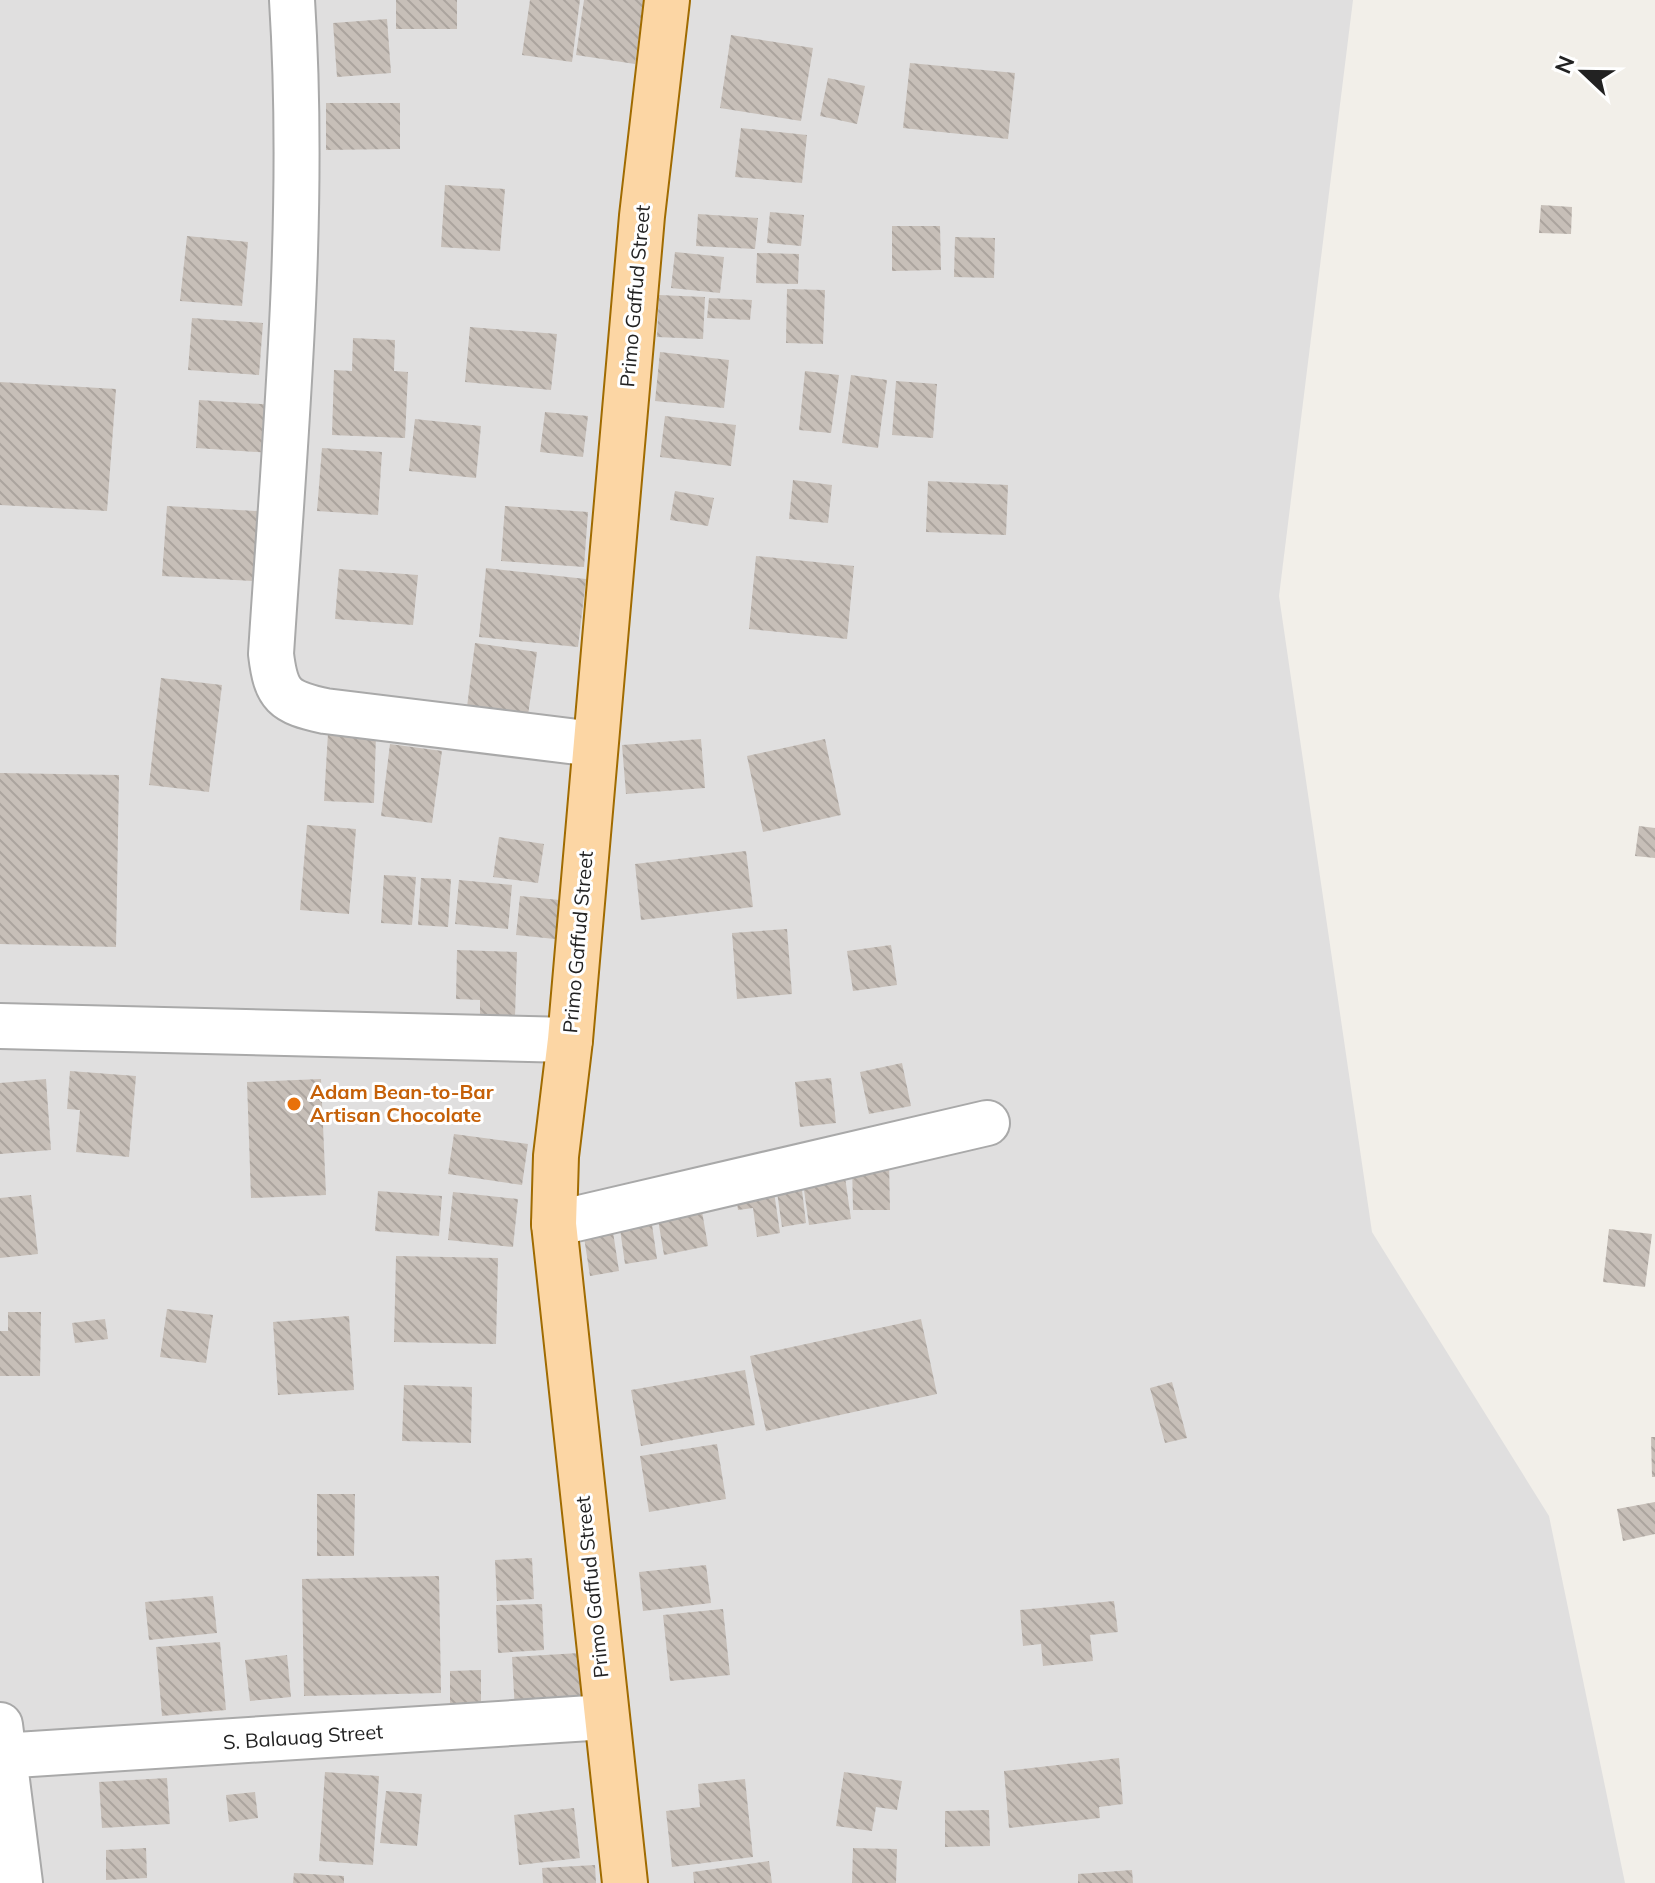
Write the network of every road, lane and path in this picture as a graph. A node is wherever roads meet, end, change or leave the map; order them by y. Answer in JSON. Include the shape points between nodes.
{"nodes":[{"id":1,"x":292,"y":0,"type":"edge"},
{"id":2,"x":667,"y":0,"type":"edge"},
{"id":3,"x":594,"y":744,"type":"junction"},
{"id":4,"x":0,"y":1026,"type":"edge"},
{"id":5,"x":570,"y":1040,"type":"junction"},
{"id":6,"x":987,"y":1123,"type":"dead end"},
{"id":7,"x":554,"y":1224,"type":"junction"},
{"id":8,"x":606,"y":1717,"type":"junction"},
{"id":9,"x":2,"y":1745,"type":"edge"},
{"id":10,"x":20,"y":1883,"type":"edge"},
{"id":11,"x":625,"y":1883,"type":"edge"}],
"edges":[{"from":1,"to":3,"type":"street","via":[[298,161],[295,282],[271,654],[274,682],[282,695],[300,706],[325,711]]},
{"from":2,"to":3,"type":"main road","name":"Primo Gaffud Street"},
{"from":3,"to":5,"type":"main road","name":"Primo Gaffud Street"},
{"from":4,"to":5,"type":"street"},
{"from":5,"to":7,"type":"main road","name":"Primo Gaffud Street"},
{"from":6,"to":7,"type":"street"},
{"from":7,"to":8,"type":"main road","name":"Primo Gaffud Street"},
{"from":8,"to":9,"type":"street","name":"S. Balauag Street"},
{"from":8,"to":11,"type":"main road","name":"Primo Gaffud Street"},
{"from":9,"to":10,"type":"street"}]}
